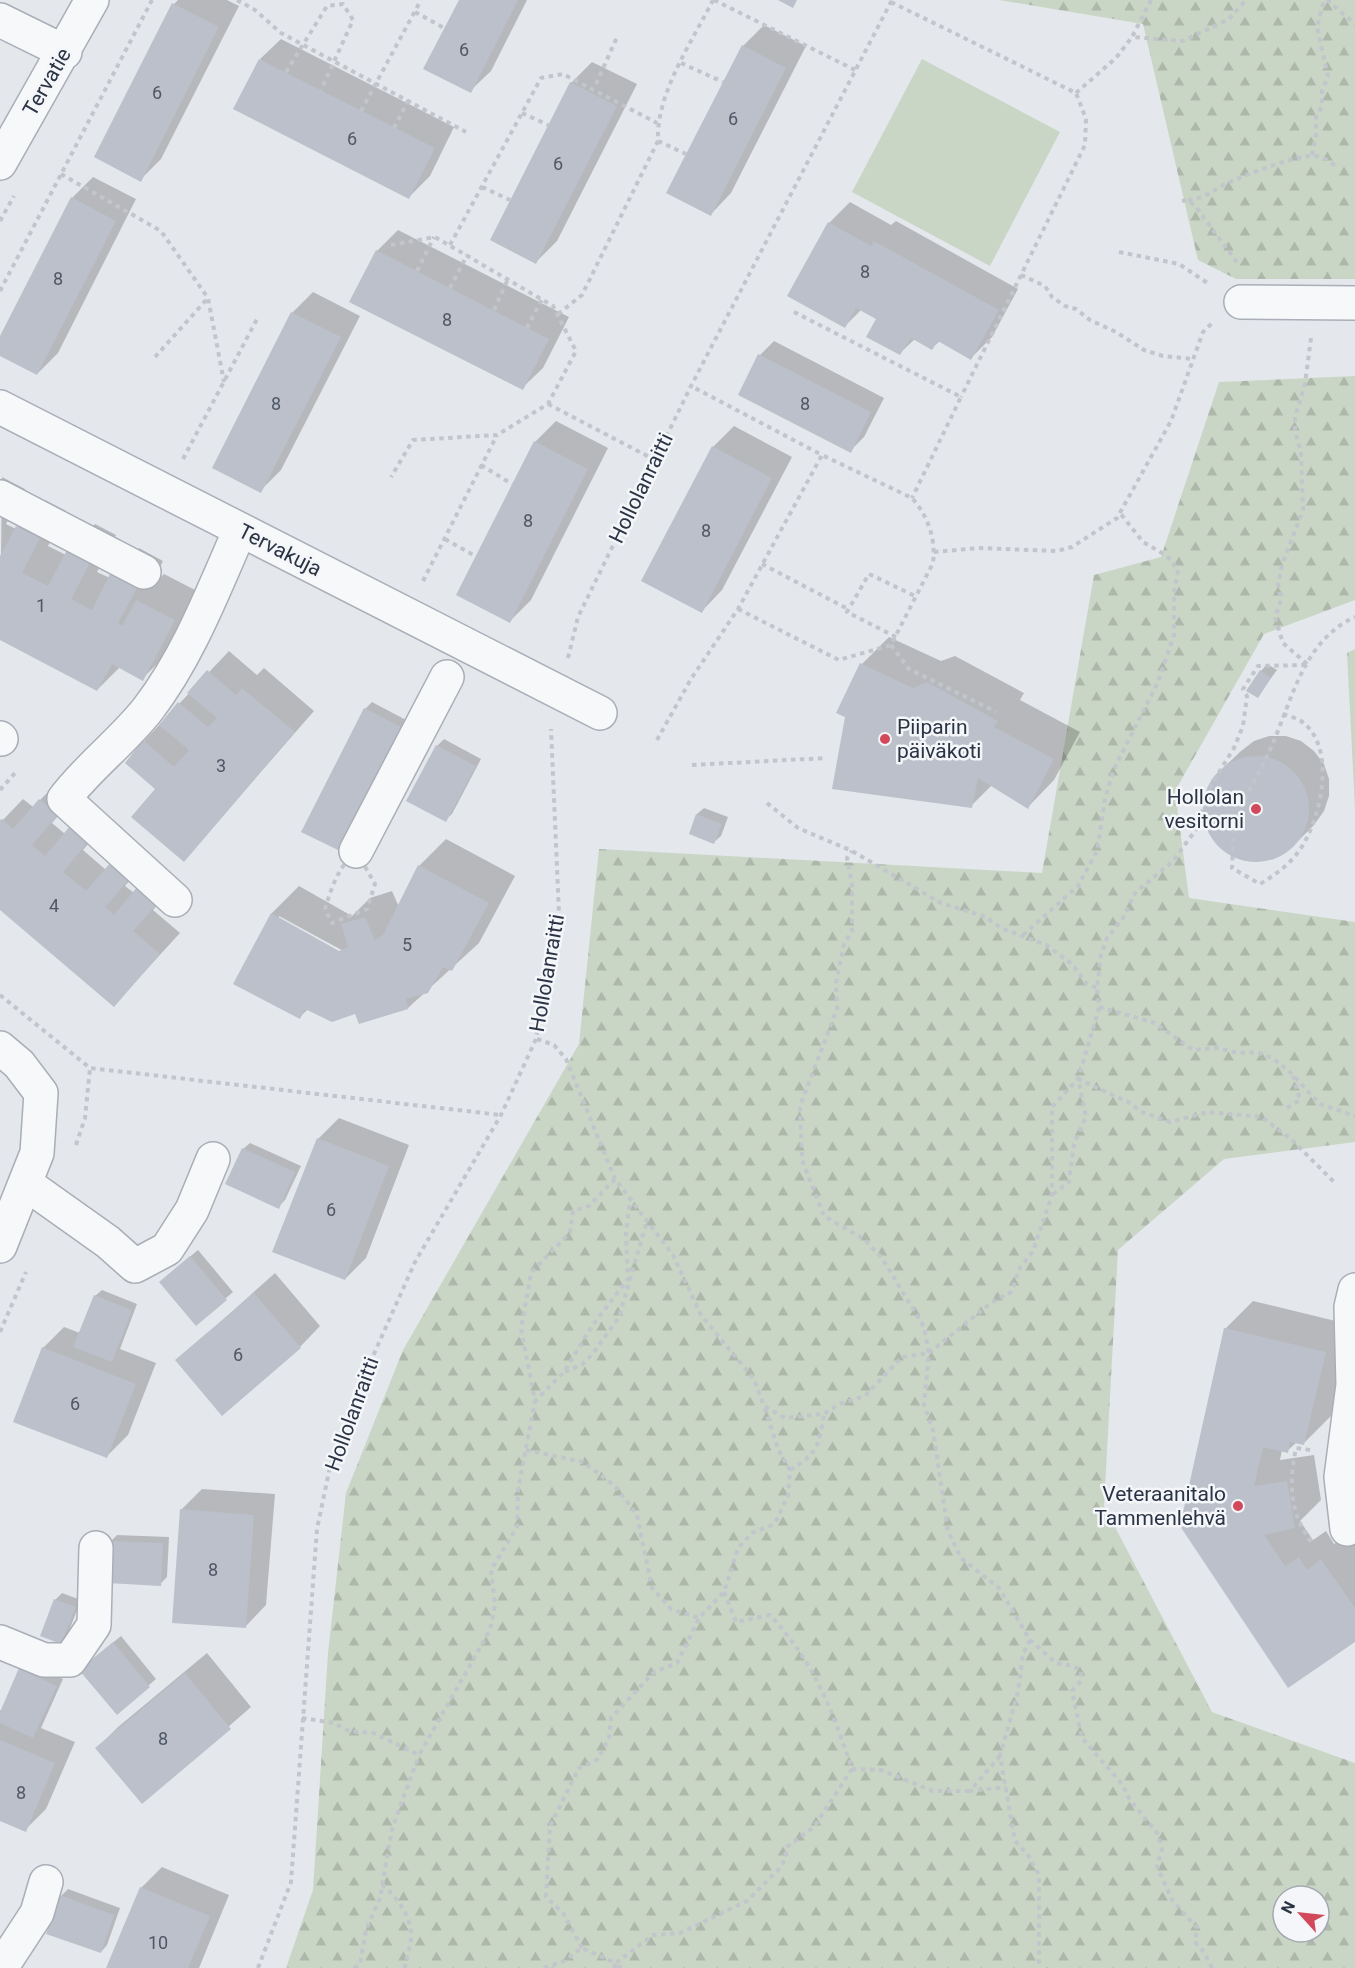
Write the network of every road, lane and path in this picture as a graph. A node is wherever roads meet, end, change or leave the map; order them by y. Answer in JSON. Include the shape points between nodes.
{"nodes":[{"id":1,"x":92,"y":0,"type":"edge"},
{"id":2,"x":152,"y":0,"type":"edge"},
{"id":3,"x":237,"y":0,"type":"edge"},
{"id":4,"x":421,"y":0,"type":"edge"},
{"id":5,"x":713,"y":0,"type":"edge"},
{"id":6,"x":1151,"y":0,"type":"edge"},
{"id":7,"x":1246,"y":0,"type":"edge"},
{"id":8,"x":1326,"y":0,"type":"edge"},
{"id":9,"x":891,"y":1,"type":"edge"},
{"id":10,"x":415,"y":12,"type":"junction"},
{"id":11,"x":0,"y":20,"type":"edge"},
{"id":12,"x":1355,"y":24,"type":"edge"},
{"id":13,"x":444,"y":28,"type":"dead end"},
{"id":14,"x":618,"y":35,"type":"dead end"},
{"id":15,"x":1132,"y":37,"type":"junction"},
{"id":16,"x":302,"y":44,"type":"junction"},
{"id":17,"x":64,"y":52,"type":"junction"},
{"id":18,"x":335,"y":62,"type":"junction"},
{"id":19,"x":681,"y":63,"type":"junction"},
{"id":20,"x":855,"y":70,"type":"junction"},
{"id":21,"x":286,"y":72,"type":"dead end"},
{"id":22,"x":723,"y":82,"type":"dead end"},
{"id":23,"x":596,"y":84,"type":"dead end"},
{"id":24,"x":377,"y":85,"type":"junction"},
{"id":25,"x":321,"y":90,"type":"dead end"},
{"id":26,"x":1076,"y":93,"type":"junction"},
{"id":27,"x":408,"y":101,"type":"junction"},
{"id":28,"x":362,"y":111,"type":"dead end"},
{"id":29,"x":522,"y":113,"type":"junction"},
{"id":30,"x":657,"y":123,"type":"junction"},
{"id":31,"x":548,"y":125,"type":"dead end"},
{"id":32,"x":394,"y":128,"type":"dead end"},
{"id":33,"x":466,"y":132,"type":"dead end"},
{"id":34,"x":658,"y":141,"type":"junction"},
{"id":35,"x":686,"y":154,"type":"dead end"},
{"id":36,"x":1311,"y":155,"type":"junction"},
{"id":37,"x":0,"y":163,"type":"edge"},
{"id":38,"x":1337,"y":169,"type":"dead end"},
{"id":39,"x":62,"y":174,"type":"junction"},
{"id":40,"x":482,"y":187,"type":"junction"},
{"id":41,"x":510,"y":200,"type":"dead end"},
{"id":42,"x":435,"y":237,"type":"junction"},
{"id":43,"x":391,"y":245,"type":"dead end"},
{"id":44,"x":450,"y":245,"type":"junction"},
{"id":45,"x":1119,"y":252,"type":"dead end"},
{"id":46,"x":467,"y":255,"type":"junction"},
{"id":47,"x":417,"y":271,"type":"dead end"},
{"id":48,"x":1021,"y":275,"type":"junction"},
{"id":49,"x":508,"y":279,"type":"junction"},
{"id":50,"x":450,"y":288,"type":"dead end"},
{"id":51,"x":0,"y":291,"type":"edge"},
{"id":52,"x":208,"y":297,"type":"junction"},
{"id":53,"x":542,"y":299,"type":"junction"},
{"id":54,"x":1244,"y":302,"type":"junction"},
{"id":55,"x":1315,"y":302,"type":"junction"},
{"id":56,"x":1355,"y":303,"type":"edge"},
{"id":57,"x":494,"y":310,"type":"dead end"},
{"id":58,"x":794,"y":312,"type":"dead end"},
{"id":59,"x":558,"y":315,"type":"junction"},
{"id":60,"x":257,"y":319,"type":"dead end"},
{"id":61,"x":527,"y":328,"type":"dead end"},
{"id":62,"x":154,"y":357,"type":"dead end"},
{"id":63,"x":1193,"y":359,"type":"junction"},
{"id":64,"x":224,"y":382,"type":"junction"},
{"id":65,"x":691,"y":386,"type":"junction"},
{"id":66,"x":961,"y":397,"type":"junction"},
{"id":67,"x":548,"y":404,"type":"junction"},
{"id":68,"x":0,"y":407,"type":"edge"},
{"id":69,"x":497,"y":435,"type":"junction"},
{"id":70,"x":822,"y":455,"type":"junction"},
{"id":71,"x":655,"y":460,"type":"junction"},
{"id":72,"x":481,"y":465,"type":"junction"},
{"id":73,"x":391,"y":477,"type":"dead end"},
{"id":74,"x":512,"y":484,"type":"dead end"},
{"id":75,"x":166,"y":492,"type":"junction"},
{"id":76,"x":0,"y":497,"type":"edge"},
{"id":77,"x":912,"y":498,"type":"junction"},
{"id":78,"x":1120,"y":513,"type":"junction"},
{"id":79,"x":240,"y":530,"type":"junction"},
{"id":80,"x":445,"y":539,"type":"junction"},
{"id":81,"x":934,"y":552,"type":"junction"},
{"id":82,"x":475,"y":556,"type":"dead end"},
{"id":83,"x":762,"y":564,"type":"junction"},
{"id":84,"x":144,"y":572,"type":"dead end"},
{"id":85,"x":422,"y":584,"type":"dead end"},
{"id":86,"x":915,"y":596,"type":"junction"},
{"id":87,"x":738,"y":609,"type":"junction"},
{"id":88,"x":848,"y":609,"type":"junction"},
{"id":89,"x":1355,"y":617,"type":"edge"},
{"id":90,"x":896,"y":637,"type":"junction"},
{"id":91,"x":891,"y":645,"type":"junction"},
{"id":92,"x":1307,"y":664,"type":"junction"},
{"id":93,"x":447,"y":676,"type":"dead end"},
{"id":94,"x":559,"y":693,"type":"junction"},
{"id":95,"x":996,"y":712,"type":"dead end"},
{"id":96,"x":600,"y":713,"type":"dead end"},
{"id":97,"x":1283,"y":714,"type":"junction"},
{"id":98,"x":657,"y":740,"type":"dead end"},
{"id":99,"x":826,"y":758,"type":"dead end"},
{"id":100,"x":692,"y":765,"type":"dead end"},
{"id":101,"x":767,"y":803,"type":"dead end"},
{"id":102,"x":356,"y":851,"type":"dead end"},
{"id":103,"x":852,"y":851,"type":"junction"},
{"id":104,"x":175,"y":900,"type":"dead end"},
{"id":105,"x":1023,"y":935,"type":"junction"},
{"id":106,"x":1097,"y":988,"type":"junction"},
{"id":107,"x":0,"y":994,"type":"edge"},
{"id":108,"x":1099,"y":1008,"type":"junction"},
{"id":109,"x":536,"y":1039,"type":"junction"},
{"id":110,"x":0,"y":1048,"type":"edge"},
{"id":111,"x":1292,"y":1074,"type":"junction"},
{"id":112,"x":1078,"y":1079,"type":"junction"},
{"id":113,"x":1287,"y":1108,"type":"dead end"},
{"id":114,"x":501,"y":1114,"type":"junction"},
{"id":115,"x":1355,"y":1116,"type":"edge"},
{"id":116,"x":213,"y":1159,"type":"dead end"},
{"id":117,"x":615,"y":1179,"type":"junction"},
{"id":118,"x":1334,"y":1182,"type":"dead end"},
{"id":119,"x":25,"y":1183,"type":"junction"},
{"id":120,"x":1052,"y":1195,"type":"junction"},
{"id":121,"x":630,"y":1200,"type":"junction"},
{"id":122,"x":648,"y":1221,"type":"junction"},
{"id":123,"x":0,"y":1246,"type":"edge"},
{"id":124,"x":628,"y":1279,"type":"junction"},
{"id":125,"x":1355,"y":1290,"type":"edge"},
{"id":126,"x":929,"y":1353,"type":"junction"},
{"id":127,"x":564,"y":1372,"type":"junction"},
{"id":128,"x":535,"y":1401,"type":"junction"},
{"id":129,"x":764,"y":1406,"type":"junction"},
{"id":130,"x":824,"y":1414,"type":"junction"},
{"id":131,"x":526,"y":1450,"type":"junction"},
{"id":132,"x":790,"y":1470,"type":"junction"},
{"id":133,"x":1347,"y":1529,"type":"dead end"},
{"id":134,"x":96,"y":1548,"type":"dead end"},
{"id":135,"x":724,"y":1592,"type":"junction"},
{"id":136,"x":699,"y":1618,"type":"junction"},
{"id":137,"x":1030,"y":1640,"type":"junction"},
{"id":138,"x":0,"y":1642,"type":"edge"},
{"id":139,"x":302,"y":1718,"type":"junction"},
{"id":140,"x":419,"y":1755,"type":"junction"},
{"id":141,"x":1000,"y":1756,"type":"junction"},
{"id":142,"x":852,"y":1769,"type":"junction"},
{"id":143,"x":1006,"y":1787,"type":"junction"},
{"id":144,"x":970,"y":1791,"type":"junction"},
{"id":145,"x":46,"y":1882,"type":"dead end"},
{"id":146,"x":382,"y":1884,"type":"junction"},
{"id":147,"x":582,"y":1948,"type":"junction"},
{"id":148,"x":616,"y":1963,"type":"junction"},
{"id":149,"x":1,"y":1968,"type":"edge"},
{"id":150,"x":258,"y":1968,"type":"edge"},
{"id":151,"x":354,"y":1968,"type":"edge"},
{"id":152,"x":405,"y":1968,"type":"edge"},
{"id":153,"x":544,"y":1968,"type":"edge"},
{"id":154,"x":614,"y":1968,"type":"edge"},
{"id":155,"x":621,"y":1968,"type":"edge"},
{"id":156,"x":1039,"y":1968,"type":"edge"},
{"id":157,"x":1212,"y":1968,"type":"edge"}],
"edges":[{"from":1,"to":17,"type":"street","name":"Tervatie"},
{"from":2,"to":39,"type":"path"},
{"from":3,"to":16,"type":"path"},
{"from":4,"to":10,"type":"path"},
{"from":5,"to":19,"type":"path"},
{"from":5,"to":20,"type":"path"},
{"from":6,"to":15,"type":"path"},
{"from":7,"to":15,"type":"path","via":[[1229,19],[1183,40]]},
{"from":8,"to":12,"type":"path"},
{"from":8,"to":36,"type":"path","via":[[1317,27],[1328,76],[1316,117]]},
{"from":9,"to":20,"type":"path","name":"Hollolanraitti"},
{"from":9,"to":26,"type":"path"},
{"from":10,"to":13,"type":"path"},
{"from":10,"to":24,"type":"path"},
{"from":11,"to":17,"type":"street"},
{"from":14,"to":23,"type":"path"},
{"from":15,"to":26,"type":"path","via":[[1116,58]]},
{"from":16,"to":18,"type":"path"},
{"from":16,"to":18,"type":"path","via":[[327,6],[343,4],[353,20]]},
{"from":16,"to":21,"type":"path"},
{"from":17,"to":37,"type":"street","name":"Tervatie"},
{"from":18,"to":24,"type":"path"},
{"from":18,"to":25,"type":"path"},
{"from":19,"to":22,"type":"path"},
{"from":19,"to":30,"type":"path"},
{"from":20,"to":65,"type":"path","name":"Hollolanraitti"},
{"from":24,"to":27,"type":"path"},
{"from":24,"to":28,"type":"path"},
{"from":26,"to":48,"type":"path","via":[[1086,119],[1085,145]]},
{"from":27,"to":32,"type":"path"},
{"from":27,"to":33,"type":"path"},
{"from":29,"to":30,"type":"path","via":[[541,78],[563,74]]},
{"from":29,"to":31,"type":"path"},
{"from":29,"to":40,"type":"path"},
{"from":30,"to":34,"type":"path"},
{"from":34,"to":35,"type":"path"},
{"from":34,"to":59,"type":"path","via":[[582,295]]},
{"from":36,"to":38,"type":"path","via":[[1326,159]]},
{"from":36,"to":54,"type":"path","via":[[1229,182],[1199,200],[1185,201],[1196,207],[1237,259],[1246,284]]},
{"from":39,"to":51,"type":"path"},
{"from":39,"to":52,"type":"path","via":[[161,231]]},
{"from":40,"to":41,"type":"path"},
{"from":40,"to":44,"type":"path"},
{"from":42,"to":43,"type":"path"},
{"from":42,"to":44,"type":"path"},
{"from":42,"to":47,"type":"path"},
{"from":44,"to":46,"type":"path"},
{"from":45,"to":54,"type":"path","via":[[1179,264]]},
{"from":46,"to":49,"type":"path"},
{"from":46,"to":50,"type":"path"},
{"from":48,"to":63,"type":"path","via":[[1045,286],[1065,306],[1144,350]]},
{"from":48,"to":66,"type":"path"},
{"from":49,"to":53,"type":"path"},
{"from":49,"to":57,"type":"path"},
{"from":52,"to":62,"type":"path"},
{"from":52,"to":64,"type":"path"},
{"from":53,"to":59,"type":"path"},
{"from":53,"to":61,"type":"path"},
{"from":54,"to":55,"type":"street"},
{"from":54,"to":63,"type":"path","via":[[1226,308],[1203,332]]},
{"from":55,"to":56,"type":"street"},
{"from":55,"to":92,"type":"path","via":[[1305,384],[1295,417],[1303,510],[1282,565],[1278,584],[1281,600],[1275,618],[1283,643]]},
{"from":58,"to":66,"type":"path"},
{"from":59,"to":67,"type":"path","via":[[576,351]]},
{"from":60,"to":64,"type":"path"},
{"from":63,"to":78,"type":"path","via":[[1172,422]]},
{"from":64,"to":75,"type":"path"},
{"from":65,"to":70,"type":"path"},
{"from":65,"to":71,"type":"path","name":"Hollolanraitti"},
{"from":66,"to":77,"type":"path"},
{"from":67,"to":69,"type":"path"},
{"from":67,"to":71,"type":"path"},
{"from":68,"to":75,"type":"street","name":"Tervakuja"},
{"from":69,"to":72,"type":"path"},
{"from":69,"to":73,"type":"path","via":[[413,440]]},
{"from":70,"to":77,"type":"path"},
{"from":70,"to":83,"type":"path"},
{"from":71,"to":94,"type":"path","name":"Hollolanraitti","via":[[578,617]]},
{"from":72,"to":74,"type":"path"},
{"from":72,"to":80,"type":"path"},
{"from":75,"to":79,"type":"street","name":"Tervakuja"},
{"from":76,"to":84,"type":"street"},
{"from":77,"to":81,"type":"path","via":[[928,523]]},
{"from":78,"to":81,"type":"path","via":[[1079,542],[1057,551]]},
{"from":78,"to":105,"type":"path","via":[[1143,542],[1167,556],[1178,570],[1174,635],[1158,682],[1113,771],[1097,851],[1078,886]]},
{"from":79,"to":94,"type":"street","name":"Tervakuja"},
{"from":79,"to":104,"type":"street","via":[[187,648],[170,675],[147,710],[79,778],[64,799]]},
{"from":80,"to":82,"type":"path"},
{"from":80,"to":85,"type":"path"},
{"from":81,"to":86,"type":"path","via":[[933,563]]},
{"from":83,"to":87,"type":"path"},
{"from":83,"to":88,"type":"path"},
{"from":86,"to":88,"type":"path","via":[[869,574]]},
{"from":86,"to":90,"type":"path"},
{"from":87,"to":91,"type":"path","via":[[839,660]]},
{"from":87,"to":98,"type":"path","via":[[691,679]]},
{"from":88,"to":90,"type":"path","via":[[847,612]]},
{"from":89,"to":92,"type":"path","via":[[1336,626]]},
{"from":90,"to":91,"type":"path"},
{"from":91,"to":95,"type":"path","via":[[909,669]]},
{"from":92,"to":97,"type":"path"},
{"from":92,"to":106,"type":"path","via":[[1258,666],[1243,689],[1247,696],[1243,726],[1208,790],[1201,822],[1172,862],[1135,892],[1123,918],[1107,938]]},
{"from":93,"to":102,"type":"street"},
{"from":94,"to":96,"type":"street","name":"Tervakuja"},
{"from":94,"to":109,"type":"path","name":"Hollolanraitti","via":[[551,729],[559,914]]},
{"from":97,"to":97,"type":"path","via":[[1277,736],[1235,826],[1232,868],[1260,884],[1278,873],[1300,850],[1318,807],[1323,777],[1315,736],[1301,721]]},
{"from":99,"to":100,"type":"path"},
{"from":101,"to":103,"type":"path","via":[[798,828]]},
{"from":103,"to":105,"type":"path","via":[[941,903],[986,917],[1001,928]]},
{"from":103,"to":126,"type":"path","via":[[847,858],[852,885],[852,931],[844,944],[836,983],[837,1009],[800,1106],[802,1160],[824,1216],[864,1239],[882,1258],[924,1327]]},
{"from":105,"to":106,"type":"path","via":[[1046,945],[1072,964],[1087,984]]},
{"from":106,"to":108,"type":"path"},
{"from":107,"to":114,"type":"path","via":[[90,1068]]},
{"from":108,"to":111,"type":"path","via":[[1155,1023],[1193,1050],[1257,1052],[1274,1059]]},
{"from":108,"to":112,"type":"path"},
{"from":109,"to":114,"type":"path","name":"Hollolanraitti"},
{"from":109,"to":117,"type":"path","via":[[554,1045],[566,1059]]},
{"from":110,"to":119,"type":"street","via":[[19,1064],[41,1093],[37,1153]]},
{"from":111,"to":113,"type":"path","via":[[1300,1100]]},
{"from":111,"to":115,"type":"path","via":[[1320,1104]]},
{"from":112,"to":118,"type":"path","via":[[1170,1122],[1208,1112],[1262,1117],[1292,1140]]},
{"from":112,"to":120,"type":"path","via":[[1052,1107]]},
{"from":112,"to":120,"type":"path","via":[[1086,1117],[1074,1144],[1070,1182]]},
{"from":114,"to":139,"type":"path","name":"Hollolanraitti","via":[[415,1262],[352,1403],[330,1467],[317,1529]]},
{"from":116,"to":119,"type":"street","via":[[192,1210],[167,1249],[135,1266]]},
{"from":117,"to":121,"type":"path"},
{"from":117,"to":128,"type":"path","via":[[589,1206],[573,1211],[570,1232],[531,1273],[521,1329]]},
{"from":119,"to":123,"type":"street"},
{"from":120,"to":126,"type":"path","via":[[1033,1251],[1020,1268],[1011,1292]]},
{"from":121,"to":122,"type":"path"},
{"from":121,"to":124,"type":"path","via":[[626,1234]]},
{"from":122,"to":124,"type":"path"},
{"from":122,"to":129,"type":"path","via":[[673,1255],[701,1315],[754,1379]]},
{"from":124,"to":127,"type":"path","via":[[592,1326]]},
{"from":124,"to":127,"type":"path","via":[[619,1317],[588,1358]]},
{"from":125,"to":133,"type":"street","via":[[1351,1307],[1353,1385],[1341,1477]]},
{"from":126,"to":130,"type":"path","via":[[902,1357],[865,1396],[839,1404]]},
{"from":126,"to":137,"type":"path","via":[[924,1404],[933,1431],[948,1531],[962,1558],[999,1588]]},
{"from":127,"to":128,"type":"path"},
{"from":128,"to":131,"type":"path"},
{"from":129,"to":130,"type":"path","via":[[785,1418]]},
{"from":129,"to":132,"type":"path","via":[[778,1449]]},
{"from":130,"to":132,"type":"path","via":[[819,1446],[806,1461]]},
{"from":131,"to":136,"type":"path","via":[[583,1462],[615,1486],[637,1515],[652,1588],[671,1609]]},
{"from":131,"to":140,"type":"path","via":[[518,1490],[517,1527],[490,1570],[495,1605],[490,1630]]},
{"from":132,"to":135,"type":"path","via":[[788,1495],[777,1519],[752,1533],[738,1548]]},
{"from":134,"to":138,"type":"street","via":[[94,1625],[70,1660],[44,1660]]},
{"from":135,"to":136,"type":"path"},
{"from":135,"to":142,"type":"path","via":[[736,1622],[770,1615],[796,1643],[829,1702]]},
{"from":136,"to":147,"type":"path","via":[[677,1664],[654,1672],[611,1718],[609,1738],[598,1759],[579,1768],[550,1826],[546,1897],[563,1913]]},
{"from":137,"to":141,"type":"path","via":[[1023,1654],[1018,1692]]},
{"from":137,"to":157,"type":"path","via":[[1056,1663],[1081,1671],[1081,1682],[1072,1691],[1082,1738],[1158,1834],[1162,1849],[1157,1866],[1172,1900],[1197,1928],[1195,1942]]},
{"from":139,"to":140,"type":"path","via":[[334,1723],[349,1731],[373,1733]]},
{"from":139,"to":150,"type":"path","name":"Hollolanraitti","via":[[291,1882]]},
{"from":140,"to":146,"type":"path","via":[[392,1829]]},
{"from":141,"to":143,"type":"path"},
{"from":141,"to":144,"type":"path"},
{"from":142,"to":144,"type":"path","via":[[881,1770],[933,1791]]},
{"from":142,"to":148,"type":"path","via":[[814,1827],[788,1846],[782,1866],[747,1901],[680,1933],[653,1935]]},
{"from":143,"to":144,"type":"path"},
{"from":143,"to":156,"type":"path","via":[[1015,1841],[1039,1875]]},
{"from":145,"to":149,"type":"street","via":[[37,1913]]},
{"from":146,"to":151,"type":"path","via":[[366,1930],[360,1964]]},
{"from":146,"to":152,"type":"path","via":[[404,1908],[409,1921],[411,1938]]},
{"from":147,"to":148,"type":"path"},
{"from":147,"to":153,"type":"path","via":[[562,1962]]},
{"from":148,"to":154,"type":"path"},
{"from":148,"to":155,"type":"path"}]}
